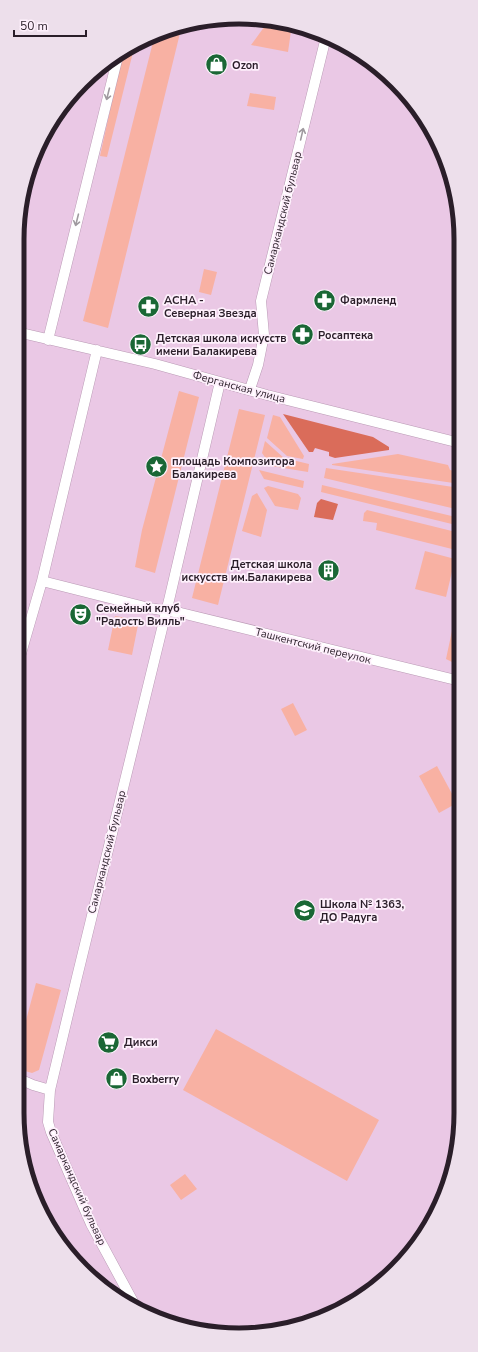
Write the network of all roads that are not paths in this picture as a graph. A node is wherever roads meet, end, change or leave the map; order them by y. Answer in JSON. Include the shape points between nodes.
{"nodes":[{"id":1,"x":325,"y":42,"type":"edge"},
{"id":2,"x":116,"y":62,"type":"edge"},
{"id":3,"x":24,"y":334,"type":"edge"},
{"id":4,"x":48,"y":340,"type":"junction"},
{"id":5,"x":96,"y":350,"type":"junction"},
{"id":6,"x":220,"y":382,"type":"junction"},
{"id":7,"x":250,"y":389,"type":"junction"},
{"id":8,"x":454,"y":441,"type":"edge"},
{"id":9,"x":42,"y":582,"type":"junction"},
{"id":10,"x":166,"y":611,"type":"junction"},
{"id":11,"x":24,"y":643,"type":"edge"},
{"id":12,"x":454,"y":680,"type":"edge"},
{"id":13,"x":24,"y":1081,"type":"edge"},
{"id":14,"x":50,"y":1090,"type":"junction"},
{"id":15,"x":132,"y":1299,"type":"edge"}],
"edges":[{"from":7,"to":1,"type":"street","name":"Самаркандский бульвар","one_way":true,"via":[[264,336],[261,301]]},
{"from":2,"to":4,"type":"street","one_way":true},
{"from":3,"to":4,"type":"street","name":"Ферганская улица"},
{"from":4,"to":5,"type":"street","name":"Ферганская улица"},
{"from":5,"to":6,"type":"street","name":"Ферганская улица"},
{"from":5,"to":9,"type":"street"},
{"from":6,"to":7,"type":"street","name":"Ферганская улица"},
{"from":6,"to":10,"type":"street","name":"Самаркандский бульвар"},
{"from":7,"to":8,"type":"street","name":"Ферганская улица"},
{"from":9,"to":10,"type":"street","name":"Ташкентский переулок"},
{"from":9,"to":11,"type":"street"},
{"from":10,"to":12,"type":"street","name":"Ташкентский переулок"},
{"from":10,"to":14,"type":"street","name":"Самаркандский бульвар"},
{"from":13,"to":14,"type":"street"},
{"from":14,"to":15,"type":"street","name":"Самаркандский бульвар","via":[[48,1122],[51,1132],[91,1224]]}]}
